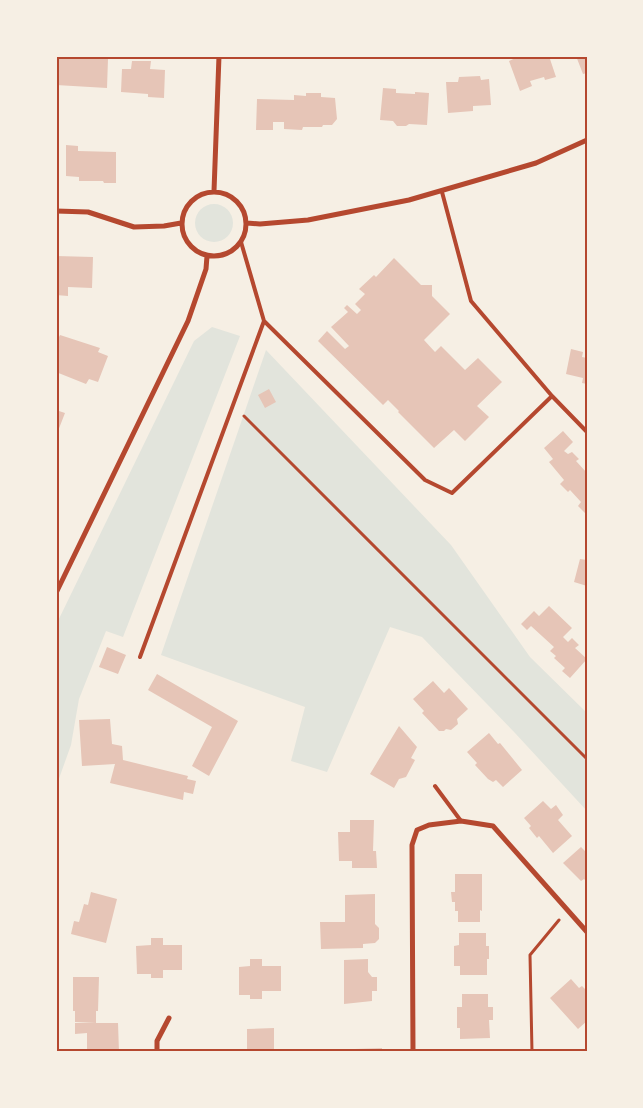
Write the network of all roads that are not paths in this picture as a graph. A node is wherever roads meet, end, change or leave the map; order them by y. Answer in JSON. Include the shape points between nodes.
{"nodes":[{"id":1,"x":219,"y":56,"type":"edge"},
{"id":2,"x":587,"y":140,"type":"edge"},
{"id":3,"x":214,"y":191,"type":"junction"},
{"id":4,"x":442,"y":192,"type":"junction"},
{"id":5,"x":56,"y":211,"type":"edge"},
{"id":6,"x":182,"y":223,"type":"junction"},
{"id":7,"x":246,"y":223,"type":"junction"},
{"id":8,"x":241,"y":242,"type":"junction"},
{"id":9,"x":207,"y":256,"type":"junction"},
{"id":10,"x":264,"y":321,"type":"junction"},
{"id":11,"x":552,"y":396,"type":"junction"},
{"id":12,"x":587,"y":432,"type":"edge"},
{"id":13,"x":56,"y":593,"type":"edge"},
{"id":14,"x":140,"y":657,"type":"dead end"},
{"id":15,"x":435,"y":786,"type":"dead end"},
{"id":16,"x":461,"y":821,"type":"junction"},
{"id":17,"x":587,"y":932,"type":"edge"},
{"id":18,"x":169,"y":1018,"type":"dead end"},
{"id":19,"x":157,"y":1052,"type":"edge"},
{"id":20,"x":413,"y":1052,"type":"edge"}],
"edges":[{"from":1,"to":3,"type":"street"},
{"from":2,"to":4,"type":"street","via":[[536,163]]},
{"from":3,"to":6,"type":"street","via":[[196,197],[188,204]]},
{"from":3,"to":7,"type":"street","via":[[234,198],[245,213]]},
{"from":4,"to":7,"type":"street","via":[[308,220]]},
{"from":4,"to":11,"type":"lane","via":[[471,301]]},
{"from":5,"to":6,"type":"street","via":[[88,212],[134,227]]},
{"from":6,"to":9,"type":"street","via":[[182,232],[191,248]]},
{"from":7,"to":8,"type":"street"},
{"from":8,"to":9,"type":"street","via":[[226,254]]},
{"from":8,"to":10,"type":"lane"},
{"from":9,"to":13,"type":"street","via":[[206,269],[188,321]]},
{"from":10,"to":11,"type":"lane","via":[[425,480],[452,493]]},
{"from":10,"to":14,"type":"lane"},
{"from":11,"to":12,"type":"lane"},
{"from":15,"to":16,"type":"lane"},
{"from":16,"to":17,"type":"street","via":[[493,826]]},
{"from":16,"to":20,"type":"street","via":[[429,825],[418,830],[412,845]]},
{"from":18,"to":19,"type":"street","via":[[157,1041]]}]}
